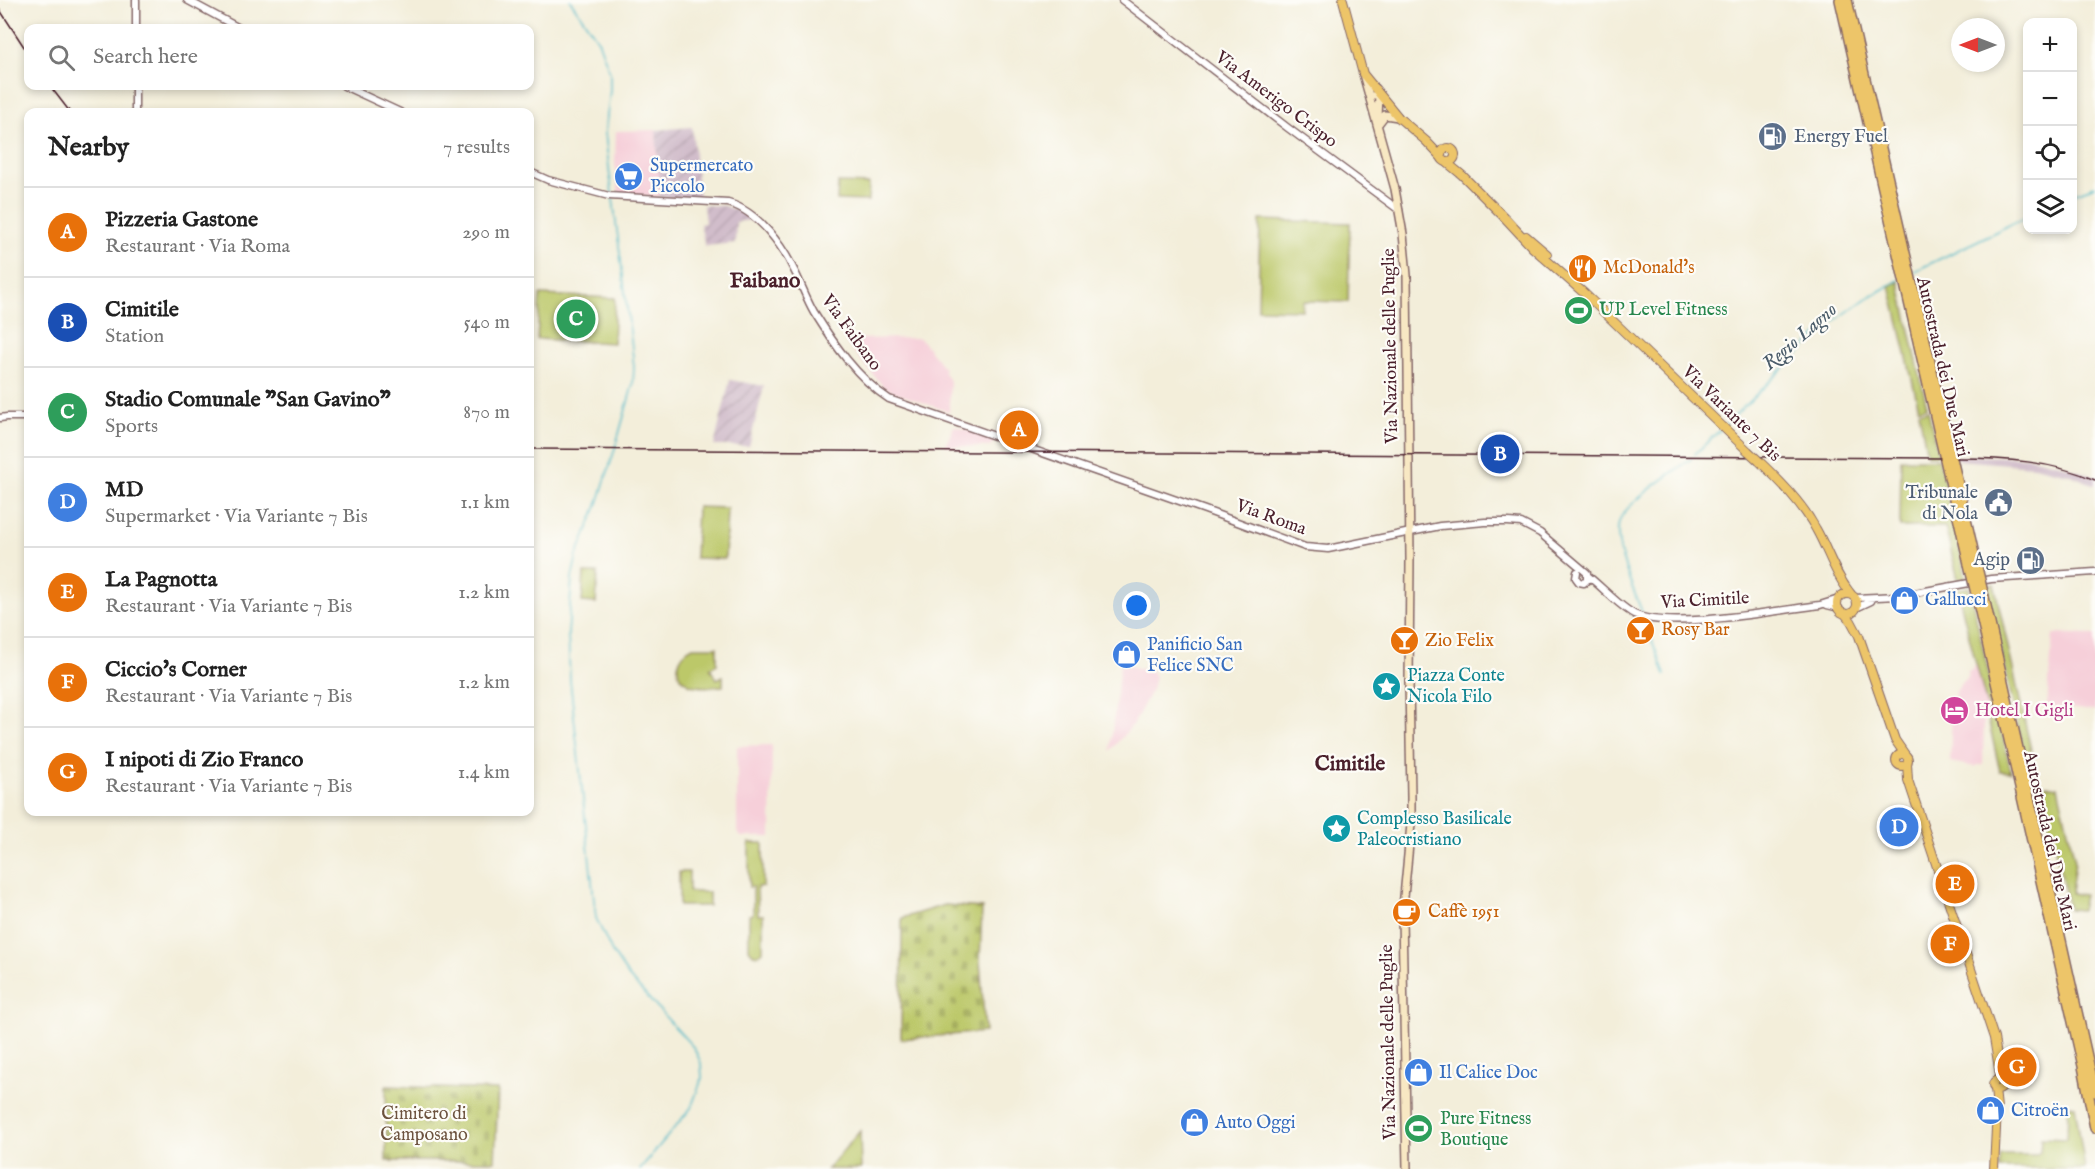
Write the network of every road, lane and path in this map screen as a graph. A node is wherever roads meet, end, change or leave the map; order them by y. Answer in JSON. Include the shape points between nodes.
{"nodes":[{"id":1,"x":136,"y":0,"type":"edge"},
{"id":2,"x":187,"y":0,"type":"edge"},
{"id":3,"x":1122,"y":0,"type":"edge"},
{"id":4,"x":1343,"y":0,"type":"edge"},
{"id":5,"x":1840,"y":0,"type":"edge"},
{"id":6,"x":1847,"y":0,"type":"edge"},
{"id":7,"x":136,"y":24,"type":"edge"},
{"id":8,"x":232,"y":24,"type":"edge"},
{"id":9,"x":1363,"y":74,"type":"junction"},
{"id":10,"x":135,"y":90,"type":"edge"},
{"id":11,"x":353,"y":90,"type":"edge"},
{"id":12,"x":1379,"y":94,"type":"junction"},
{"id":13,"x":1370,"y":101,"type":"junction"},
{"id":14,"x":135,"y":108,"type":"edge"},
{"id":15,"x":391,"y":108,"type":"edge"},
{"id":16,"x":1399,"y":118,"type":"junction"},
{"id":17,"x":1377,"y":126,"type":"junction"},
{"id":18,"x":1426,"y":141,"type":"junction"},
{"id":19,"x":1448,"y":148,"type":"junction"},
{"id":20,"x":1455,"y":158,"type":"junction"},
{"id":21,"x":1443,"y":160,"type":"junction"},
{"id":22,"x":534,"y":174,"type":"edge"},
{"id":23,"x":1462,"y":175,"type":"junction"},
{"id":24,"x":1399,"y":210,"type":"junction"},
{"id":25,"x":1506,"y":219,"type":"junction"},
{"id":26,"x":1529,"y":238,"type":"junction"},
{"id":27,"x":1541,"y":255,"type":"junction"},
{"id":28,"x":1585,"y":294,"type":"junction"},
{"id":29,"x":24,"y":417,"type":"edge"},
{"id":30,"x":0,"y":418,"type":"edge"},
{"id":31,"x":1011,"y":441,"type":"joint"},
{"id":32,"x":1530,"y":527,"type":"joint"},
{"id":33,"x":1409,"y":532,"type":"junction"},
{"id":34,"x":1972,"y":563,"type":"junction"},
{"id":35,"x":1836,"y":571,"type":"junction"},
{"id":36,"x":2095,"y":572,"type":"edge"},
{"id":37,"x":1583,"y":573,"type":"junction"},
{"id":38,"x":1584,"y":583,"type":"junction"},
{"id":39,"x":1602,"y":587,"type":"junction"},
{"id":40,"x":1853,"y":596,"type":"junction"},
{"id":41,"x":1980,"y":597,"type":"junction"},
{"id":42,"x":1839,"y":598,"type":"junction"},
{"id":43,"x":1880,"y":598,"type":"junction"},
{"id":44,"x":1820,"y":605,"type":"junction"},
{"id":45,"x":1856,"y":609,"type":"junction"},
{"id":46,"x":1841,"y":610,"type":"junction"},
{"id":47,"x":1859,"y":636,"type":"junction"},
{"id":48,"x":1895,"y":740,"type":"junction"},
{"id":49,"x":1907,"y":759,"type":"junction"},
{"id":50,"x":1897,"y":761,"type":"junction"},
{"id":51,"x":1908,"y":780,"type":"junction"},
{"id":52,"x":2095,"y":1092,"type":"edge"},
{"id":53,"x":2095,"y":1128,"type":"edge"},
{"id":54,"x":1407,"y":1169,"type":"edge"},
{"id":55,"x":1995,"y":1169,"type":"edge"}],
"edges":[{"from":1,"to":7,"type":"street"},
{"from":2,"to":8,"type":"street"},
{"from":3,"to":24,"type":"street","name":"Via Amerigo Crispo"},
{"from":4,"to":9,"type":"main road","name":"Via Variante 7 Bis"},
{"from":5,"to":34,"type":"highway","name":"Autostrada dei Due Mari"},
{"from":6,"to":34,"type":"highway","name":"Autostrada dei Due Mari"},
{"from":9,"to":12,"type":"main road","name":"Via Variante 7 Bis"},
{"from":9,"to":13,"type":"main road","name":"Via Nazionale delle Puglie"},
{"from":10,"to":14,"type":"street"},
{"from":11,"to":15,"type":"street"},
{"from":12,"to":13,"type":"main road"},
{"from":12,"to":16,"type":"main road","name":"Via Variante 7 Bis"},
{"from":12,"to":17,"type":"main road","name":"Via Nazionale delle Puglie"},
{"from":13,"to":17,"type":"main road","name":"Via Nazionale delle Puglie"},
{"from":16,"to":17,"type":"main road","via":[[1385,115]]},
{"from":16,"to":18,"type":"main road","name":"Via Variante 7 Bis"},
{"from":17,"to":24,"type":"main road","name":"Via Nazionale delle Puglie"},
{"from":18,"to":19,"type":"main road","name":"Via Variante 7 Bis"},
{"from":18,"to":21,"type":"main road","name":"Via Variante 7 Bis"},
{"from":19,"to":20,"type":"main road","via":[[1454,151]]},
{"from":19,"to":21,"type":"main road","via":[[1442,151]]},
{"from":20,"to":21,"type":"main road"},
{"from":20,"to":23,"type":"main road","name":"Via Variante 7 Bis"},
{"from":21,"to":23,"type":"main road","name":"Via Variante 7 Bis"},
{"from":22,"to":31,"type":"street","name":"Via Faibano","via":[[612,196],[728,203],[745,209],[790,263],[813,310],[853,367],[874,389],[889,399]]},
{"from":23,"to":25,"type":"main road","name":"Via Variante 7 Bis"},
{"from":24,"to":33,"type":"main road","name":"Via Nazionale delle Puglie","via":[[1407,275]]},
{"from":25,"to":26,"type":"main road","name":"Via Variante 7 Bis"},
{"from":25,"to":27,"type":"main road","name":"Via Variante 7 Bis"},
{"from":26,"to":27,"type":"main road","name":"Via Variante 7 Bis"},
{"from":26,"to":28,"type":"main road","name":"Via Variante 7 Bis"},
{"from":27,"to":28,"type":"main road","name":"Via Variante 7 Bis"},
{"from":28,"to":35,"type":"main road","name":"Via Variante 7 Bis","bridge":true,"via":[[1780,482],[1815,526]]},
{"from":29,"to":30,"type":"street"},
{"from":31,"to":33,"type":"street","name":"Via Roma","via":[[1305,548],[1328,549]]},
{"from":32,"to":33,"type":"street","name":"Via Roma","via":[[1485,522]]},
{"from":32,"to":37,"type":"street","name":"Via Cimitile"},
{"from":33,"to":54,"type":"main road","name":"Via Nazionale delle Puglie","via":[[1411,806],[1402,915]]},
{"from":34,"to":41,"type":"highway","name":"Autostrada dei Due Mari","bridge":true},
{"from":35,"to":40,"type":"main road","name":"Via Variante 7 Bis"},
{"from":35,"to":42,"type":"main road","name":"Via Variante 7 Bis"},
{"from":36,"to":43,"type":"street","via":[[1991,579]]},
{"from":37,"to":38,"type":"street","via":[[1587,580]]},
{"from":37,"to":38,"type":"street","via":[[1577,580]]},
{"from":37,"to":39,"type":"street","name":"Via Cimitile"},
{"from":38,"to":39,"type":"street","name":"Via Cimitile"},
{"from":39,"to":44,"type":"street","name":"Via Cimitile","via":[[1634,614],[1647,618],[1692,621]]},
{"from":40,"to":42,"type":"main road","via":[[1844,594]]},
{"from":40,"to":43,"type":"street"},
{"from":40,"to":45,"type":"main road"},
{"from":41,"to":52,"type":"highway","name":"Autostrada dei Due Mari"},
{"from":41,"to":53,"type":"highway","name":"Autostrada dei Due Mari"},
{"from":42,"to":44,"type":"street","name":"Via Cimitile"},
{"from":42,"to":46,"type":"main road"},
{"from":43,"to":45,"type":"street"},
{"from":44,"to":46,"type":"street","name":"Via Cimitile"},
{"from":45,"to":46,"type":"main road","via":[[1850,613]]},
{"from":45,"to":47,"type":"main road"},
{"from":46,"to":47,"type":"main road"},
{"from":47,"to":48,"type":"main road"},
{"from":48,"to":49,"type":"main road"},
{"from":48,"to":50,"type":"main road"},
{"from":49,"to":50,"type":"main road","via":[[1900,754]]},
{"from":49,"to":51,"type":"main road"},
{"from":50,"to":51,"type":"main road"},
{"from":51,"to":55,"type":"main road","via":[[1997,1052]]}]}
